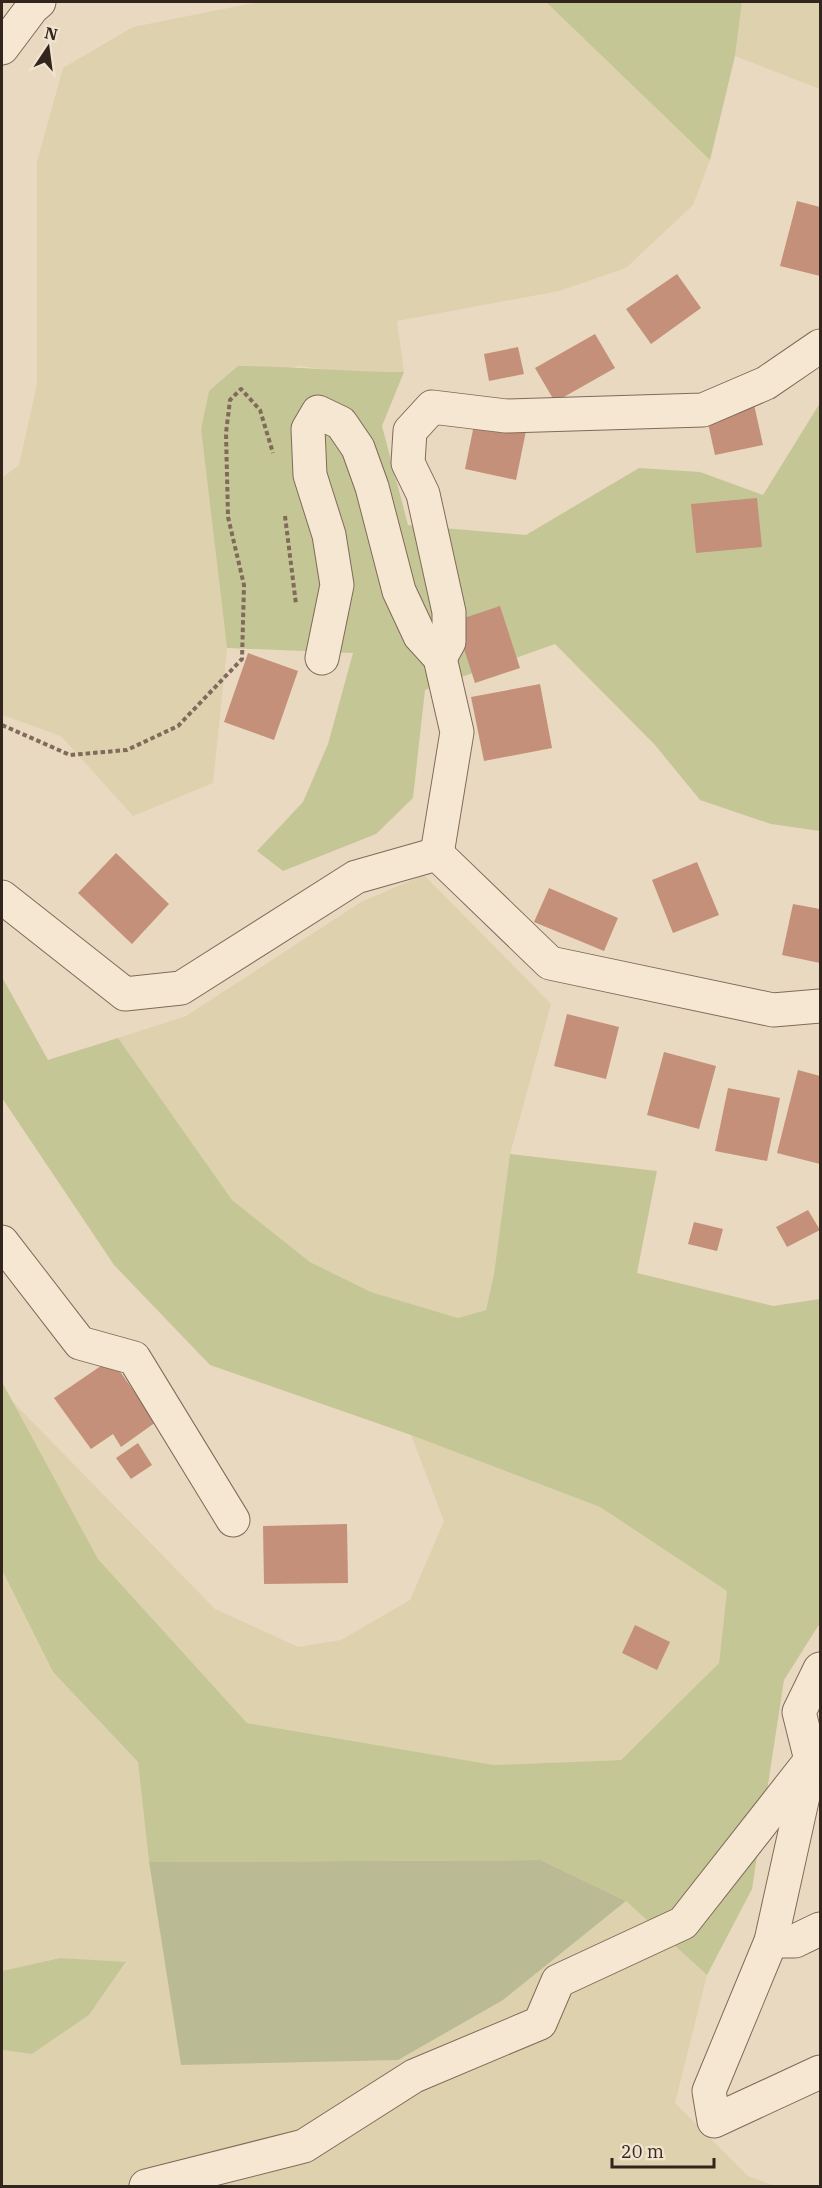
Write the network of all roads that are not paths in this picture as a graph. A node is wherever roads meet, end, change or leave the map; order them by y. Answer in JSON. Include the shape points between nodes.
{"nodes":[{"id":1,"x":39,"y":2,"type":"edge"},
{"id":2,"x":2,"y":48,"type":"edge"},
{"id":3,"x":820,"y":346,"type":"edge"},
{"id":4,"x":322,"y":658,"type":"dead end"},
{"id":5,"x":440,"y":658,"type":"junction"},
{"id":6,"x":437,"y":854,"type":"junction"},
{"id":7,"x":2,"y":897,"type":"edge"},
{"id":8,"x":820,"y":1006,"type":"edge"},
{"id":9,"x":2,"y":1242,"type":"edge"},
{"id":10,"x":233,"y":1520,"type":"dead end"},
{"id":11,"x":820,"y":1670,"type":"edge"},
{"id":12,"x":810,"y":1760,"type":"junction"},
{"id":13,"x":820,"y":1929,"type":"edge"},
{"id":14,"x":771,"y":1941,"type":"junction"},
{"id":15,"x":820,"y":2072,"type":"edge"},
{"id":16,"x":146,"y":2187,"type":"edge"}],
"edges":[{"from":1,"to":2,"type":"street"},
{"from":3,"to":5,"type":"street","via":[[766,383],[703,410],[506,416],[432,407],[410,431],[408,463],[423,494],[449,612],[449,642]]},
{"from":4,"to":5,"type":"street","via":[[337,585],[329,535],[310,475],[308,429],[318,412],[341,423],[358,448],[399,591],[420,636]]},
{"from":5,"to":6,"type":"street","via":[[457,732]]},
{"from":6,"to":7,"type":"street","via":[[356,877],[181,988],[125,994]]},
{"from":6,"to":8,"type":"street","via":[[550,963],[773,1010]]},
{"from":9,"to":10,"type":"street","via":[[80,1343],[134,1358]]},
{"from":11,"to":12,"type":"street","via":[[799,1712]]},
{"from":12,"to":14,"type":"street"},
{"from":12,"to":16,"type":"street","via":[[683,1923],[558,1981],[540,2024],[414,2076],[304,2146]]},
{"from":13,"to":14,"type":"street","via":[[795,1941]]},
{"from":14,"to":15,"type":"street","via":[[709,2091],[714,2121]]}]}
